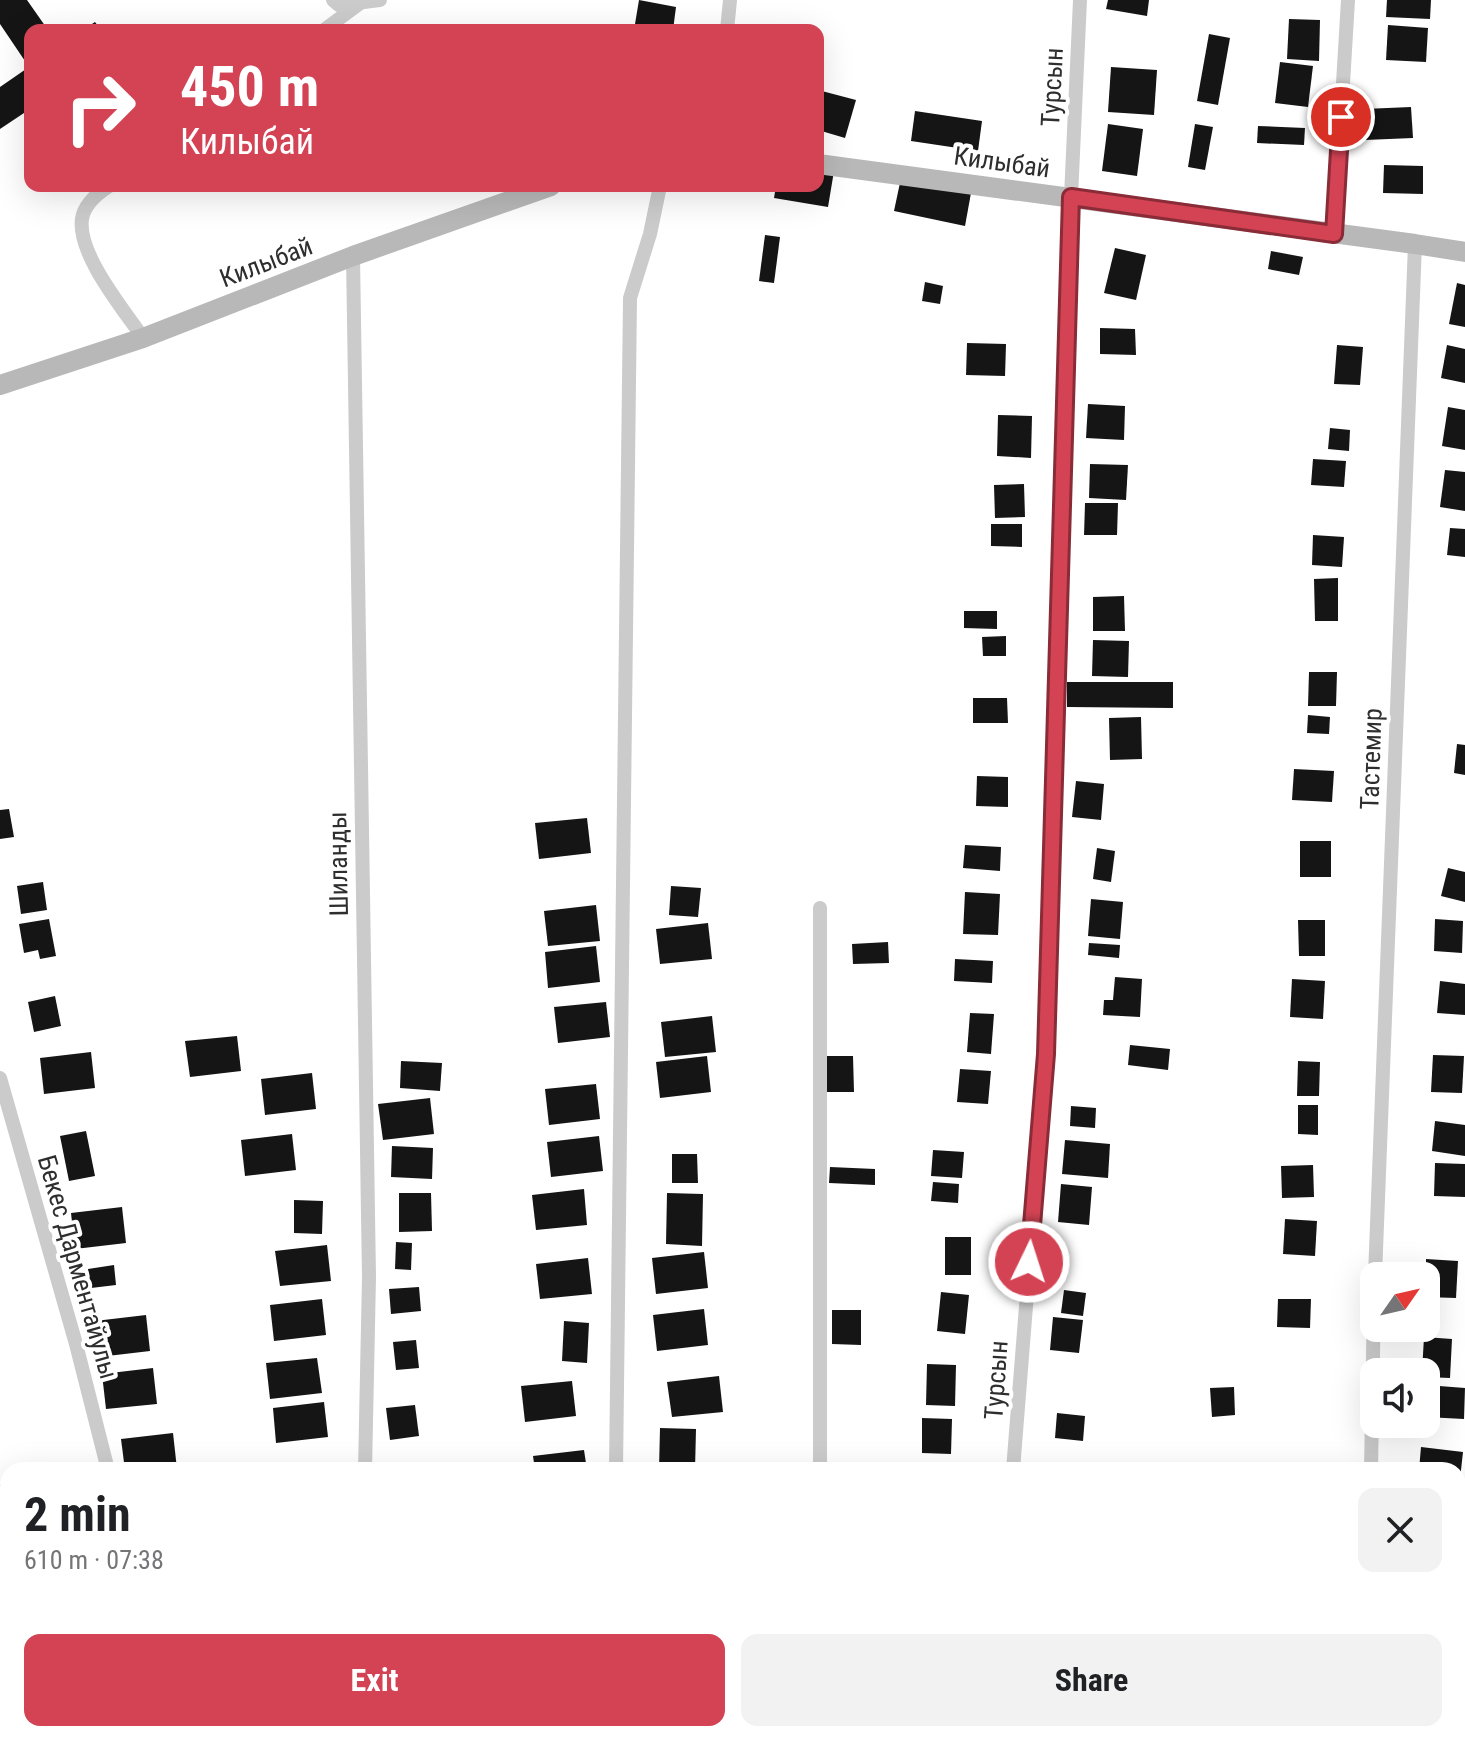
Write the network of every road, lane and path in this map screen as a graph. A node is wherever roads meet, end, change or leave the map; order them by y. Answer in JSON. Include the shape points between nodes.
{"nodes":[{"id":1,"x":333,"y":0,"type":"edge"},
{"id":2,"x":380,"y":0,"type":"edge"},
{"id":3,"x":730,"y":0,"type":"edge"},
{"id":4,"x":1080,"y":0,"type":"edge"},
{"id":5,"x":1348,"y":0,"type":"edge"},
{"id":6,"x":362,"y":2,"type":"junction"},
{"id":7,"x":332,"y":24,"type":"edge"},
{"id":8,"x":728,"y":24,"type":"edge"},
{"id":9,"x":824,"y":165,"type":"edge"},
{"id":10,"x":100,"y":192,"type":"edge"},
{"id":11,"x":534,"y":192,"type":"edge"},
{"id":12,"x":659,"y":192,"type":"edge"},
{"id":13,"x":1071,"y":197,"type":"junction"},
{"id":14,"x":1334,"y":234,"type":"junction"},
{"id":15,"x":1415,"y":244,"type":"junction"},
{"id":16,"x":1465,"y":252,"type":"edge"},
{"id":17,"x":353,"y":256,"type":"junction"},
{"id":18,"x":143,"y":338,"type":"junction"},
{"id":19,"x":0,"y":385,"type":"edge"},
{"id":20,"x":820,"y":908,"type":"dead end"},
{"id":21,"x":0,"y":1078,"type":"edge"},
{"id":22,"x":1376,"y":1262,"type":"edge"},
{"id":23,"x":1373,"y":1342,"type":"edge"},
{"id":24,"x":106,"y":1462,"type":"edge"},
{"id":25,"x":365,"y":1462,"type":"edge"},
{"id":26,"x":616,"y":1462,"type":"edge"},
{"id":27,"x":820,"y":1462,"type":"edge"},
{"id":28,"x":1014,"y":1462,"type":"edge"},
{"id":29,"x":1371,"y":1462,"type":"edge"}],
"edges":[{"from":1,"to":6,"type":"street","via":[[339,5]]},
{"from":2,"to":6,"type":"street"},
{"from":3,"to":8,"type":"street"},
{"from":4,"to":13,"type":"street","name":"Турсын"},
{"from":5,"to":14,"type":"street"},
{"from":6,"to":7,"type":"street"},
{"from":9,"to":13,"type":"street","name":"Килыбай"},
{"from":10,"to":18,"type":"street","via":[[82,216],[90,259]]},
{"from":11,"to":17,"type":"street","name":"Килыбай"},
{"from":12,"to":26,"type":"street","via":[[630,298]]},
{"from":13,"to":14,"type":"street","name":"Килыбай"},
{"from":13,"to":28,"type":"street","name":"Турсын","via":[[1046,1054]]},
{"from":14,"to":15,"type":"street","name":"Килыбай"},
{"from":15,"to":16,"type":"street","name":"Килыбай"},
{"from":15,"to":22,"type":"street","name":"Тастемир"},
{"from":17,"to":18,"type":"street","name":"Килыбай"},
{"from":17,"to":25,"type":"street","name":"Шиланды","via":[[369,1277]]},
{"from":18,"to":19,"type":"street","name":"Килыбай"},
{"from":20,"to":27,"type":"street"},
{"from":21,"to":24,"type":"street","name":"Бекес Дарментайулы"},
{"from":23,"to":29,"type":"street"}]}
